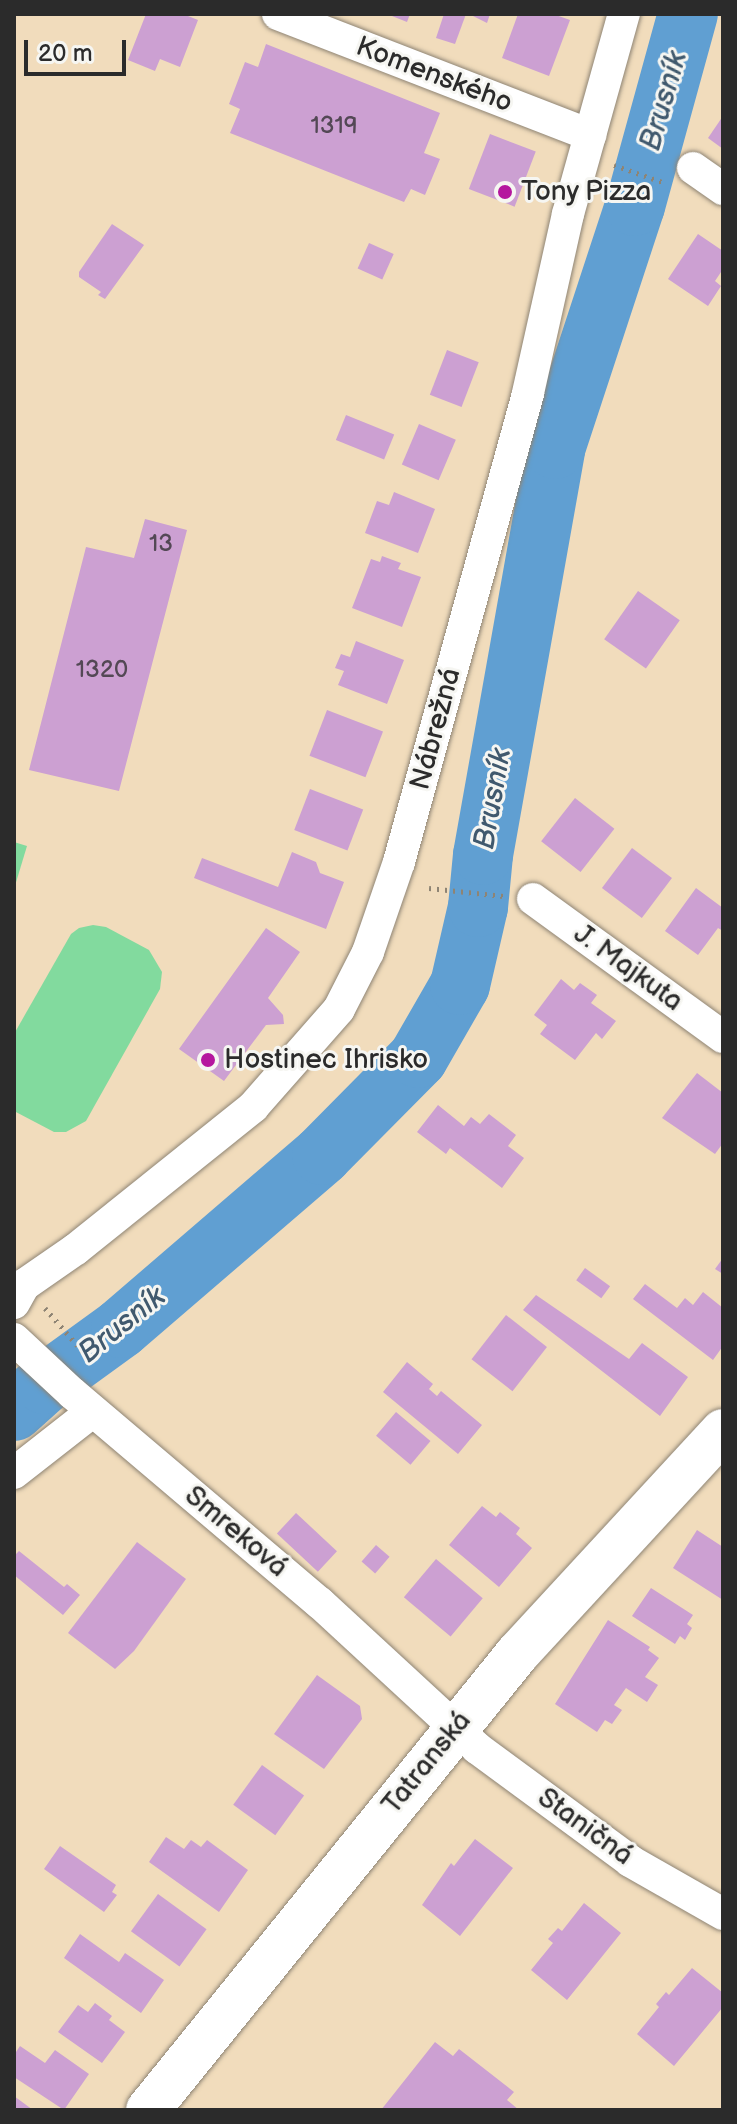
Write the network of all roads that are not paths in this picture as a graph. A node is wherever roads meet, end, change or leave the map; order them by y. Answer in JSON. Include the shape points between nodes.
{"nodes":[{"id":1,"x":278,"y":14,"type":"edge"},
{"id":2,"x":624,"y":14,"type":"edge"},
{"id":3,"x":598,"y":148,"type":"junction"},
{"id":4,"x":683,"y":177,"type":"road end"},
{"id":5,"x":723,"y":189,"type":"edge"},
{"id":6,"x":533,"y":899,"type":"road end"},
{"id":7,"x":723,"y":1037,"type":"edge"},
{"id":8,"x":14,"y":1303,"type":"edge"},
{"id":9,"x":24,"y":1348,"type":"edge"},
{"id":10,"x":82,"y":1402,"type":"junction"},
{"id":11,"x":723,"y":1431,"type":"edge"},
{"id":12,"x":14,"y":1473,"type":"edge"},
{"id":13,"x":455,"y":1727,"type":"junction"},
{"id":14,"x":723,"y":1914,"type":"edge"},
{"id":15,"x":148,"y":2110,"type":"edge"}],
"edges":[{"from":1,"to":3,"type":"street","name":"Komenského"},
{"from":2,"to":3,"type":"street","name":"Nábrežná"},
{"from":3,"to":8,"type":"street","name":"Nábrežná","via":[[399,862],[368,952],[339,1009],[253,1107],[24,1285]]},
{"from":4,"to":5,"type":"street"},
{"from":6,"to":7,"type":"street","name":"J. Majkuta"},
{"from":9,"to":10,"type":"street","name":"Smreková"},
{"from":10,"to":12,"type":"street"},
{"from":10,"to":13,"type":"street","name":"Smreková","via":[[320,1603]]},
{"from":11,"to":13,"type":"main road","name":"Tatranská"},
{"from":13,"to":14,"type":"street","name":"Staničná","via":[[630,1861]]},
{"from":13,"to":15,"type":"main road","name":"Tatranská"}]}
